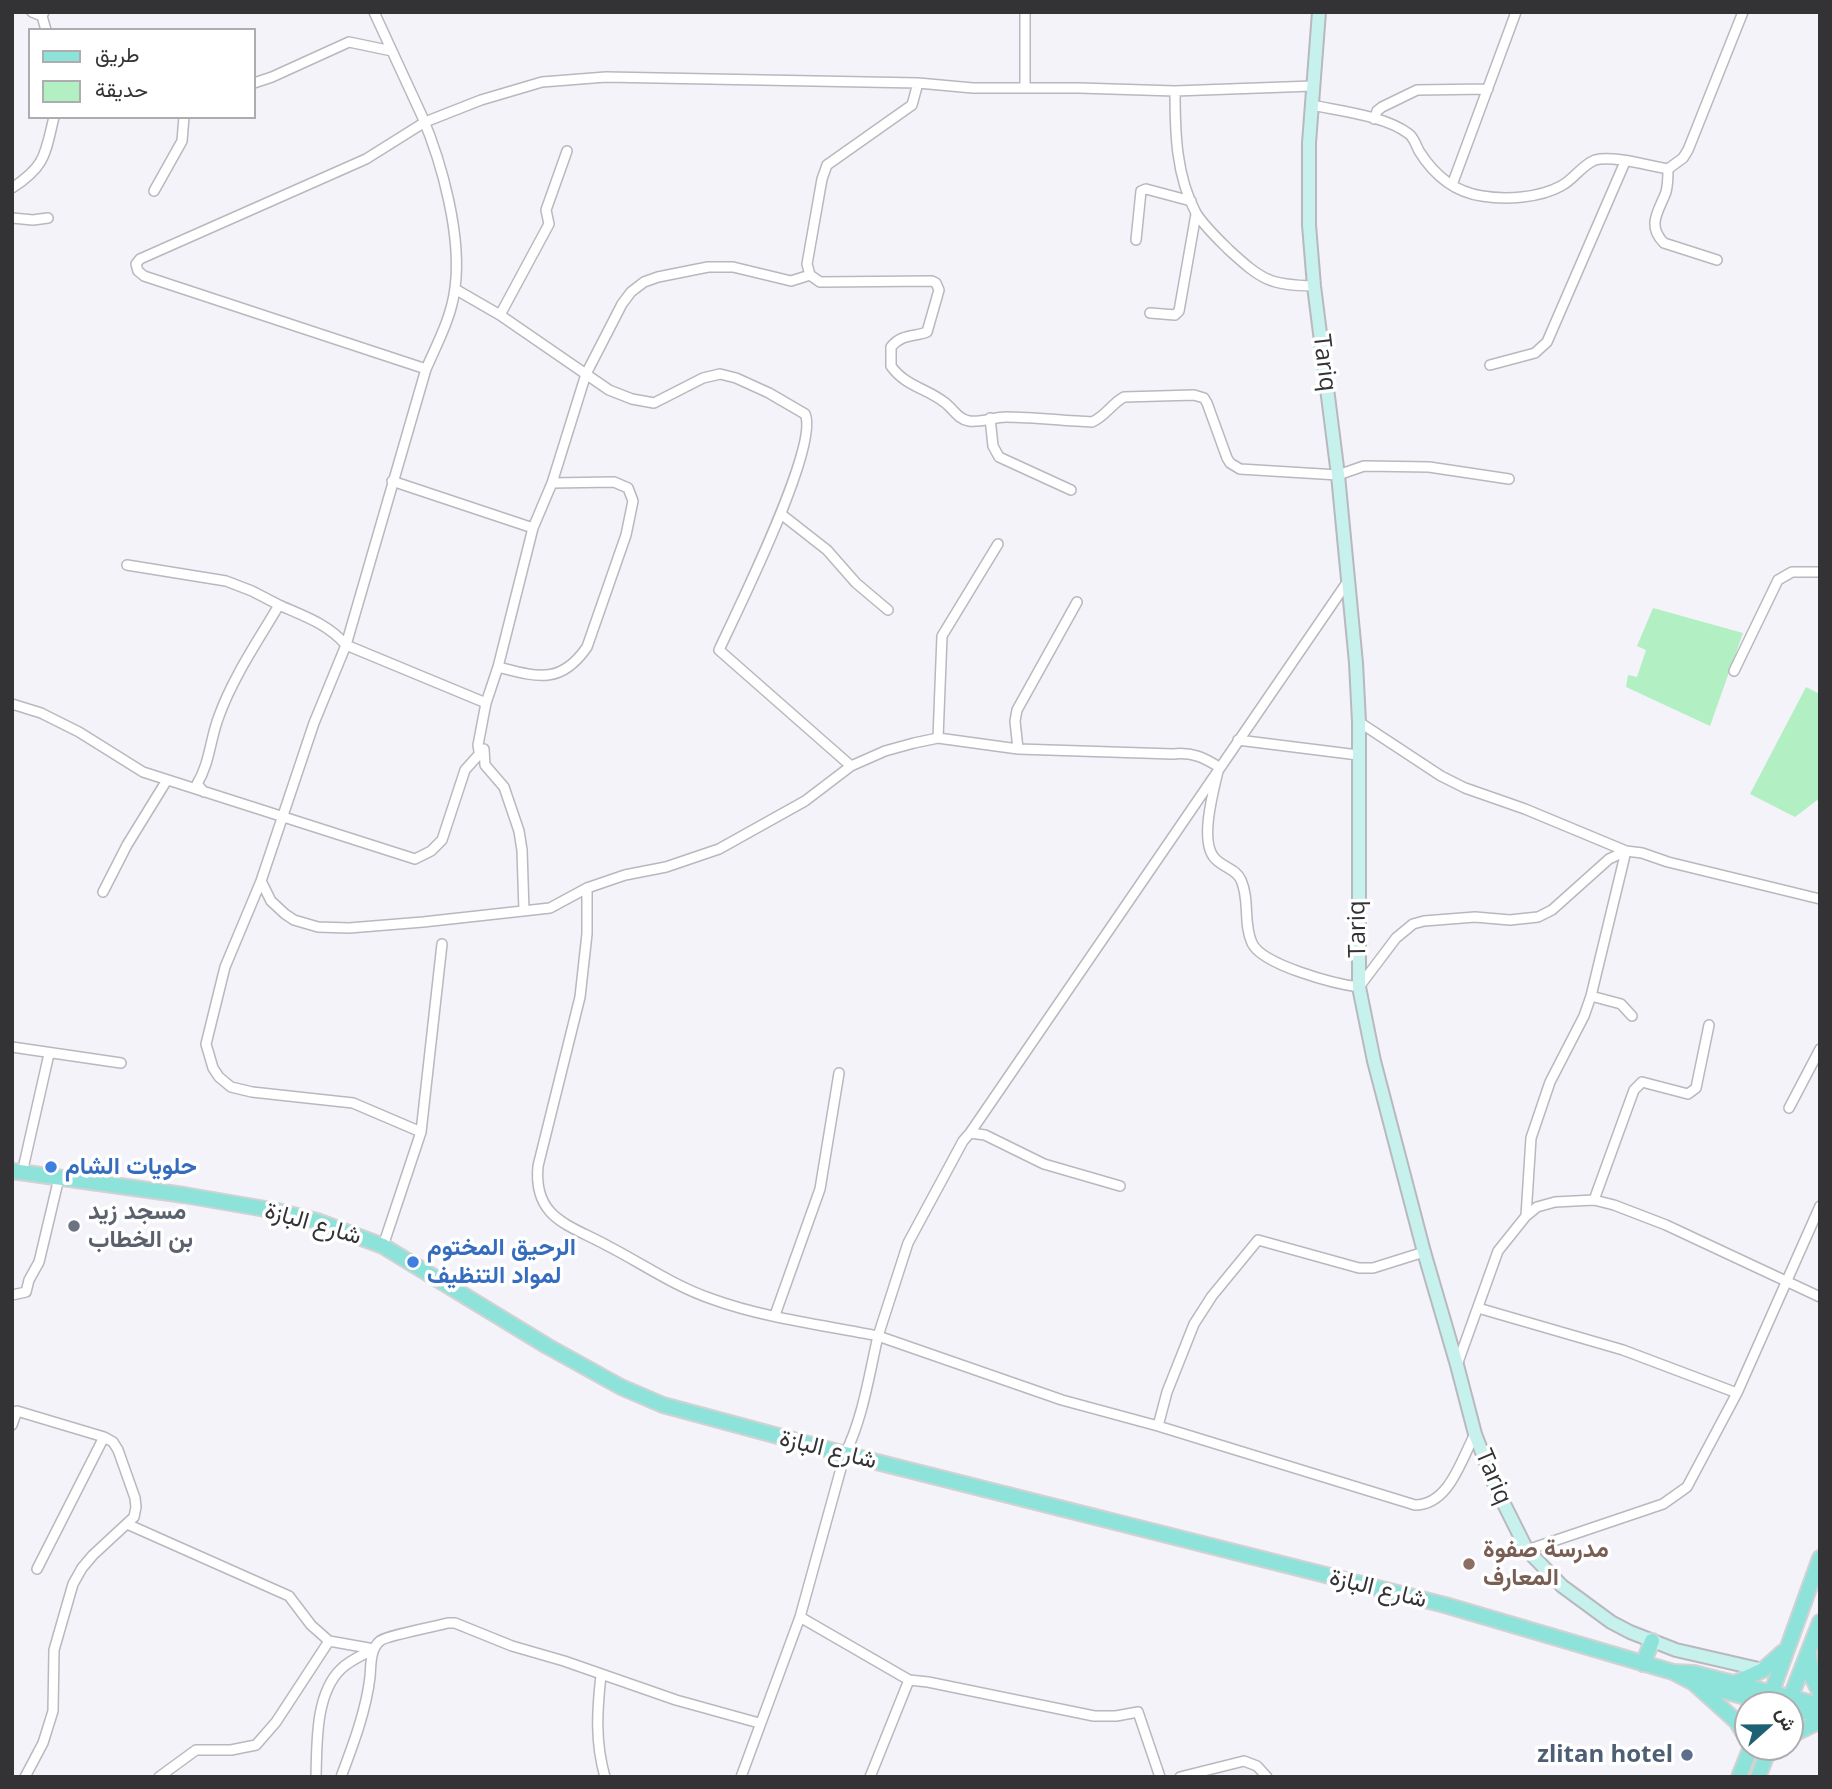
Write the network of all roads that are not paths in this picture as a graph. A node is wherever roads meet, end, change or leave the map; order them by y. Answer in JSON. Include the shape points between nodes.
{"nodes":[{"id":1,"x":32,"y":12,"type":"edge"},
{"id":2,"x":374,"y":12,"type":"edge"},
{"id":3,"x":1025,"y":12,"type":"edge"},
{"id":4,"x":1320,"y":12,"type":"edge"},
{"id":5,"x":1516,"y":12,"type":"edge"},
{"id":6,"x":1743,"y":12,"type":"edge"},
{"id":7,"x":43,"y":14,"type":"edge"},
{"id":8,"x":392,"y":51,"type":"junction"},
{"id":9,"x":256,"y":82,"type":"edge"},
{"id":10,"x":918,"y":83,"type":"junction"},
{"id":11,"x":1312,"y":86,"type":"junction"},
{"id":12,"x":1025,"y":88,"type":"junction"},
{"id":13,"x":1488,"y":89,"type":"junction"},
{"id":14,"x":1175,"y":91,"type":"junction"},
{"id":15,"x":1312,"y":105,"type":"junction"},
{"id":16,"x":54,"y":119,"type":"edge"},
{"id":17,"x":184,"y":119,"type":"edge"},
{"id":18,"x":1374,"y":120,"type":"junction"},
{"id":19,"x":425,"y":122,"type":"junction"},
{"id":20,"x":567,"y":151,"type":"dead end"},
{"id":21,"x":1625,"y":162,"type":"junction"},
{"id":22,"x":1668,"y":169,"type":"junction"},
{"id":23,"x":1452,"y":186,"type":"junction"},
{"id":24,"x":12,"y":188,"type":"edge"},
{"id":25,"x":154,"y":191,"type":"dead end"},
{"id":26,"x":1191,"y":201,"type":"junction"},
{"id":27,"x":1196,"y":214,"type":"junction"},
{"id":28,"x":12,"y":218,"type":"edge"},
{"id":29,"x":48,"y":218,"type":"dead end"},
{"id":30,"x":1136,"y":240,"type":"dead end"},
{"id":31,"x":1717,"y":260,"type":"dead end"},
{"id":32,"x":810,"y":275,"type":"junction"},
{"id":33,"x":1314,"y":286,"type":"junction"},
{"id":34,"x":455,"y":289,"type":"junction"},
{"id":35,"x":1150,"y":313,"type":"dead end"},
{"id":36,"x":500,"y":316,"type":"junction"},
{"id":37,"x":1490,"y":365,"type":"dead end"},
{"id":38,"x":426,"y":369,"type":"junction"},
{"id":39,"x":586,"y":374,"type":"junction"},
{"id":40,"x":990,"y":418,"type":"junction"},
{"id":41,"x":1338,"y":475,"type":"junction"},
{"id":42,"x":1508,"y":479,"type":"dead end"},
{"id":43,"x":392,"y":481,"type":"junction"},
{"id":44,"x":552,"y":483,"type":"junction"},
{"id":45,"x":1071,"y":490,"type":"dead end"},
{"id":46,"x":781,"y":514,"type":"junction"},
{"id":47,"x":533,"y":528,"type":"junction"},
{"id":48,"x":998,"y":544,"type":"dead end"},
{"id":49,"x":127,"y":565,"type":"dead end"},
{"id":50,"x":1820,"y":572,"type":"edge"},
{"id":51,"x":1348,"y":581,"type":"junction"},
{"id":52,"x":1077,"y":602,"type":"dead end"},
{"id":53,"x":279,"y":605,"type":"junction"},
{"id":54,"x":888,"y":610,"type":"dead end"},
{"id":55,"x":346,"y":645,"type":"junction"},
{"id":56,"x":498,"y":667,"type":"junction"},
{"id":57,"x":1734,"y":671,"type":"dead end"},
{"id":58,"x":485,"y":702,"type":"junction"},
{"id":59,"x":12,"y":704,"type":"edge"},
{"id":60,"x":1359,"y":722,"type":"junction"},
{"id":61,"x":937,"y":738,"type":"junction"},
{"id":62,"x":1238,"y":740,"type":"junction"},
{"id":63,"x":484,"y":749,"type":"junction"},
{"id":64,"x":1018,"y":749,"type":"junction"},
{"id":65,"x":1358,"y":755,"type":"junction"},
{"id":66,"x":851,"y":766,"type":"junction"},
{"id":67,"x":1219,"y":767,"type":"junction"},
{"id":68,"x":167,"y":780,"type":"junction"},
{"id":69,"x":204,"y":792,"type":"junction"},
{"id":70,"x":283,"y":816,"type":"junction"},
{"id":71,"x":1626,"y":850,"type":"junction"},
{"id":72,"x":261,"y":881,"type":"junction"},
{"id":73,"x":587,"y":887,"type":"junction"},
{"id":74,"x":103,"y":892,"type":"dead end"},
{"id":75,"x":1820,"y":899,"type":"edge"},
{"id":76,"x":524,"y":911,"type":"junction"},
{"id":77,"x":442,"y":944,"type":"dead end"},
{"id":78,"x":1359,"y":987,"type":"junction"},
{"id":79,"x":1591,"y":996,"type":"junction"},
{"id":80,"x":1632,"y":1016,"type":"dead end"},
{"id":81,"x":1709,"y":1025,"type":"dead end"},
{"id":82,"x":12,"y":1047,"type":"edge"},
{"id":83,"x":1820,"y":1049,"type":"edge"},
{"id":84,"x":49,"y":1054,"type":"junction"},
{"id":85,"x":121,"y":1063,"type":"dead end"},
{"id":86,"x":839,"y":1073,"type":"dead end"},
{"id":87,"x":1789,"y":1108,"type":"dead end"},
{"id":88,"x":421,"y":1132,"type":"junction"},
{"id":89,"x":970,"y":1133,"type":"junction"},
{"id":90,"x":17,"y":1172,"type":"edge"},
{"id":91,"x":59,"y":1178,"type":"junction"},
{"id":92,"x":1120,"y":1186,"type":"dead end"},
{"id":93,"x":1594,"y":1200,"type":"junction"},
{"id":94,"x":1820,"y":1206,"type":"edge"},
{"id":95,"x":1526,"y":1216,"type":"junction"},
{"id":96,"x":383,"y":1246,"type":"junction"},
{"id":97,"x":1423,"y":1252,"type":"junction"},
{"id":98,"x":1784,"y":1282,"type":"junction"},
{"id":99,"x":12,"y":1295,"type":"edge"},
{"id":100,"x":1820,"y":1297,"type":"edge"},
{"id":101,"x":1478,"y":1308,"type":"junction"},
{"id":102,"x":775,"y":1315,"type":"junction"},
{"id":103,"x":878,"y":1336,"type":"junction"},
{"id":104,"x":1457,"y":1365,"type":"junction"},
{"id":105,"x":1737,"y":1393,"type":"junction"},
{"id":106,"x":15,"y":1410,"type":"edge"},
{"id":107,"x":12,"y":1425,"type":"edge"},
{"id":108,"x":1158,"y":1426,"type":"junction"},
{"id":109,"x":1475,"y":1434,"type":"junction"},
{"id":110,"x":103,"y":1437,"type":"junction"},
{"id":111,"x":845,"y":1454,"type":"junction"},
{"id":112,"x":127,"y":1524,"type":"junction"},
{"id":113,"x":1527,"y":1550,"type":"junction"},
{"id":114,"x":1820,"y":1558,"type":"edge"},
{"id":115,"x":37,"y":1569,"type":"dead end"},
{"id":116,"x":800,"y":1617,"type":"junction"},
{"id":117,"x":1820,"y":1622,"type":"edge"},
{"id":118,"x":328,"y":1641,"type":"junction"},
{"id":119,"x":1652,"y":1641,"type":"junction"},
{"id":120,"x":1789,"y":1646,"type":"junction"},
{"id":121,"x":374,"y":1649,"type":"junction"},
{"id":122,"x":1810,"y":1652,"type":"junction"},
{"id":123,"x":1643,"y":1664,"type":"junction"},
{"id":124,"x":1763,"y":1670,"type":"junction"},
{"id":125,"x":1673,"y":1672,"type":"junction"},
{"id":126,"x":601,"y":1675,"type":"junction"},
{"id":127,"x":909,"y":1680,"type":"junction"},
{"id":128,"x":1735,"y":1682,"type":"junction"},
{"id":129,"x":1694,"y":1684,"type":"junction"},
{"id":130,"x":1752,"y":1691,"type":"edge"},
{"id":131,"x":1773,"y":1691,"type":"edge"},
{"id":132,"x":1794,"y":1691,"type":"edge"},
{"id":133,"x":1734,"y":1693,"type":"edge"},
{"id":134,"x":1820,"y":1693,"type":"edge"},
{"id":135,"x":1734,"y":1719,"type":"edge"},
{"id":136,"x":1820,"y":1721,"type":"edge"},
{"id":137,"x":759,"y":1723,"type":"junction"},
{"id":138,"x":1804,"y":1729,"type":"edge"},
{"id":139,"x":25,"y":1777,"type":"edge"},
{"id":140,"x":159,"y":1777,"type":"edge"},
{"id":141,"x":316,"y":1777,"type":"edge"},
{"id":142,"x":341,"y":1777,"type":"edge"},
{"id":143,"x":605,"y":1777,"type":"edge"},
{"id":144,"x":741,"y":1777,"type":"edge"},
{"id":145,"x":870,"y":1777,"type":"edge"},
{"id":146,"x":1160,"y":1777,"type":"edge"},
{"id":147,"x":1180,"y":1777,"type":"edge"},
{"id":148,"x":1267,"y":1777,"type":"edge"}],
"edges":[{"from":1,"to":7,"type":"street"},
{"from":2,"to":8,"type":"street"},
{"from":3,"to":12,"type":"street"},
{"from":4,"to":11,"type":"main road","name":"Tariq"},
{"from":5,"to":13,"type":"street"},
{"from":6,"to":22,"type":"street","via":[[1688,150]]},
{"from":8,"to":9,"type":"street","via":[[349,42]]},
{"from":8,"to":19,"type":"street"},
{"from":10,"to":12,"type":"street"},
{"from":10,"to":19,"type":"street","via":[[606,77],[542,82]]},
{"from":10,"to":32,"type":"street","via":[[912,104],[827,165],[807,264]]},
{"from":11,"to":14,"type":"street"},
{"from":11,"to":15,"type":"main road","name":"Tariq"},
{"from":12,"to":14,"type":"street"},
{"from":13,"to":18,"type":"street","via":[[1417,90],[1382,107]]},
{"from":13,"to":23,"type":"street"},
{"from":14,"to":26,"type":"street","via":[[1176,148]]},
{"from":15,"to":18,"type":"street"},
{"from":15,"to":33,"type":"main road","name":"Tariq","via":[[1309,203]]},
{"from":16,"to":24,"type":"street","via":[[38,167]]},
{"from":17,"to":25,"type":"street","via":[[182,141]]},
{"from":18,"to":23,"type":"street","via":[[1411,135],[1430,167]]},
{"from":19,"to":34,"type":"street","via":[[438,153],[451,219]]},
{"from":19,"to":38,"type":"street","via":[[366,159],[136,264],[144,276]]},
{"from":20,"to":36,"type":"street","via":[[545,210],[549,224]]},
{"from":21,"to":22,"type":"street"},
{"from":21,"to":23,"type":"street","via":[[1597,159],[1561,186],[1525,196],[1480,196]]},
{"from":21,"to":37,"type":"street","via":[[1547,342],[1535,353]]},
{"from":22,"to":31,"type":"street","via":[[1668,186],[1653,222],[1658,236],[1664,243]]},
{"from":26,"to":27,"type":"street"},
{"from":26,"to":30,"type":"street","via":[[1142,191]]},
{"from":27,"to":33,"type":"street","via":[[1261,278],[1284,286]]},
{"from":27,"to":35,"type":"street","via":[[1179,311],[1175,315]]},
{"from":28,"to":29,"type":"street"},
{"from":32,"to":39,"type":"street","via":[[791,281],[741,268],[708,267],[644,282],[622,304]]},
{"from":32,"to":40,"type":"street","via":[[825,282],[936,283],[939,290],[928,332],[894,343],[891,366],[906,382],[947,403],[959,417],[971,421]]},
{"from":33,"to":41,"type":"main road","name":"Tariq"},
{"from":34,"to":36,"type":"street"},
{"from":34,"to":38,"type":"street"},
{"from":36,"to":39,"type":"street"},
{"from":38,"to":43,"type":"street"},
{"from":39,"to":44,"type":"street"},
{"from":39,"to":46,"type":"street","via":[[609,390],[645,403],[662,401],[710,374],[729,375],[800,410],[807,428]]},
{"from":40,"to":41,"type":"street","via":[[1092,422],[1124,397],[1194,395],[1208,403],[1234,467]]},
{"from":40,"to":45,"type":"street","via":[[999,457]]},
{"from":41,"to":42,"type":"street","via":[[1364,466],[1429,467]]},
{"from":41,"to":51,"type":"main road","name":"Tariq"},
{"from":43,"to":47,"type":"street"},
{"from":43,"to":55,"type":"street"},
{"from":44,"to":47,"type":"street"},
{"from":44,"to":56,"type":"street","via":[[614,482],[628,488],[633,501],[626,535],[587,647],[577,661],[549,676]]},
{"from":46,"to":54,"type":"street","via":[[827,550]]},
{"from":46,"to":66,"type":"street","via":[[719,650]]},
{"from":47,"to":56,"type":"street"},
{"from":48,"to":61,"type":"street","via":[[942,635]]},
{"from":49,"to":53,"type":"street","via":[[226,582]]},
{"from":50,"to":57,"type":"street","via":[[1792,572],[1778,580]]},
{"from":51,"to":60,"type":"main road","name":"Tariq"},
{"from":51,"to":62,"type":"street"},
{"from":52,"to":64,"type":"street","via":[[1017,710]]},
{"from":53,"to":55,"type":"street","via":[[321,623]]},
{"from":53,"to":69,"type":"street","via":[[233,683],[218,719],[197,784]]},
{"from":55,"to":58,"type":"street"},
{"from":55,"to":70,"type":"street"},
{"from":56,"to":58,"type":"street"},
{"from":58,"to":63,"type":"street","via":[[479,751]]},
{"from":59,"to":68,"type":"street","via":[[41,713],[143,772]]},
{"from":60,"to":65,"type":"main road","name":"Tariq"},
{"from":60,"to":71,"type":"street","via":[[1465,788]]},
{"from":61,"to":64,"type":"street"},
{"from":61,"to":66,"type":"street","via":[[885,751]]},
{"from":62,"to":65,"type":"street"},
{"from":62,"to":67,"type":"street"},
{"from":63,"to":70,"type":"street","via":[[465,770],[442,840],[415,859]]},
{"from":63,"to":76,"type":"street","via":[[485,765],[504,787],[519,831]]},
{"from":64,"to":67,"type":"street","via":[[1187,752]]},
{"from":65,"to":78,"type":"main road","name":"Tariq"},
{"from":66,"to":73,"type":"street","via":[[805,801],[719,849]]},
{"from":67,"to":78,"type":"street","via":[[1208,843],[1217,860],[1240,877],[1252,944],[1263,955],[1299,972]]},
{"from":67,"to":89,"type":"street"},
{"from":68,"to":69,"type":"street"},
{"from":68,"to":74,"type":"street"},
{"from":69,"to":70,"type":"street"},
{"from":70,"to":72,"type":"street"},
{"from":71,"to":75,"type":"street"},
{"from":71,"to":78,"type":"street","via":[[1609,859],[1552,911],[1538,917],[1413,924],[1396,938]]},
{"from":71,"to":79,"type":"street"},
{"from":72,"to":76,"type":"street","via":[[271,901],[285,914],[318,927]]},
{"from":72,"to":88,"type":"street","via":[[225,967],[206,1044],[213,1068],[231,1087],[353,1103]]},
{"from":73,"to":76,"type":"street","via":[[550,908]]},
{"from":73,"to":102,"type":"street","via":[[580,997],[538,1166],[544,1205],[566,1226],[677,1285],[713,1300]]},
{"from":77,"to":88,"type":"street"},
{"from":78,"to":97,"type":"main road","name":"Tariq"},
{"from":79,"to":80,"type":"street","via":[[1621,1004]]},
{"from":79,"to":95,"type":"street","via":[[1550,1082],[1531,1138]]},
{"from":81,"to":93,"type":"street","via":[[1696,1088],[1688,1094],[1642,1082],[1634,1090]]},
{"from":82,"to":84,"type":"street"},
{"from":83,"to":87,"type":"street"},
{"from":84,"to":85,"type":"street"},
{"from":84,"to":90,"type":"street"},
{"from":86,"to":102,"type":"street","via":[[820,1189]]},
{"from":88,"to":96,"type":"street"},
{"from":89,"to":92,"type":"street","via":[[985,1135],[1044,1164]]},
{"from":89,"to":103,"type":"street","via":[[908,1243]]},
{"from":90,"to":91,"type":"main road","name":"شارع البازة"},
{"from":91,"to":96,"type":"main road","name":"شارع البازة","via":[[277,1211]]},
{"from":91,"to":99,"type":"street","via":[[39,1262],[26,1292]]},
{"from":93,"to":95,"type":"street","via":[[1555,1202]]},
{"from":93,"to":98,"type":"street","via":[[1666,1225]]},
{"from":94,"to":98,"type":"street"},
{"from":95,"to":101,"type":"street","via":[[1499,1251]]},
{"from":96,"to":111,"type":"main road","name":"شارع البازة","via":[[621,1387],[675,1409]]},
{"from":97,"to":104,"type":"main road","name":"Tariq"},
{"from":97,"to":108,"type":"street","via":[[1359,1268],[1258,1240],[1194,1324]]},
{"from":98,"to":100,"type":"street"},
{"from":98,"to":105,"type":"street"},
{"from":101,"to":104,"type":"street"},
{"from":101,"to":105,"type":"street","via":[[1623,1350]]},
{"from":102,"to":103,"type":"street"},
{"from":103,"to":108,"type":"street","via":[[1062,1400]]},
{"from":103,"to":111,"type":"street","via":[[853,1439]]},
{"from":104,"to":109,"type":"main road","name":"Tariq"},
{"from":105,"to":113,"type":"street","via":[[1687,1487],[1676,1496]]},
{"from":106,"to":107,"type":"street"},
{"from":106,"to":110,"type":"street"},
{"from":108,"to":109,"type":"street","via":[[1415,1505],[1426,1505],[1443,1493]]},
{"from":109,"to":113,"type":"main road","name":"Tariq"},
{"from":110,"to":112,"type":"street","via":[[118,1450],[135,1497],[134,1517]]},
{"from":110,"to":115,"type":"street"},
{"from":111,"to":116,"type":"street"},
{"from":111,"to":123,"type":"main road","name":"شارع البازة","via":[[1445,1605]]},
{"from":112,"to":118,"type":"street","via":[[289,1596]]},
{"from":112,"to":139,"type":"street","via":[[93,1555],[73,1584],[54,1650],[53,1711]]},
{"from":113,"to":119,"type":"main road","name":"Tariq","via":[[1596,1612]]},
{"from":114,"to":120,"type":"main road"},
{"from":116,"to":127,"type":"street"},
{"from":116,"to":137,"type":"street"},
{"from":117,"to":122,"type":"main road"},
{"from":118,"to":121,"type":"street"},
{"from":118,"to":140,"type":"street","via":[[256,1745],[196,1750]]},
{"from":119,"to":123,"type":"main road"},
{"from":119,"to":124,"type":"main road","name":"Tariq"},
{"from":120,"to":124,"type":"main road"},
{"from":120,"to":131,"type":"main road"},
{"from":121,"to":126,"type":"street","via":[[387,1637],[455,1623]]},
{"from":121,"to":141,"type":"street","via":[[339,1671],[324,1699]]},
{"from":121,"to":142,"type":"street","via":[[354,1742]]},
{"from":122,"to":132,"type":"main road"},
{"from":122,"to":134,"type":"main road","via":[[1812,1677]]},
{"from":123,"to":125,"type":"main road","name":"شارع البازة"},
{"from":124,"to":128,"type":"main road"},
{"from":125,"to":128,"type":"main road","name":"شارع البازة"},
{"from":125,"to":129,"type":"main road","name":"شارع البازة"},
{"from":126,"to":137,"type":"street"},
{"from":126,"to":143,"type":"street","via":[[596,1717]]},
{"from":127,"to":145,"type":"street"},
{"from":127,"to":146,"type":"street","via":[[1094,1716],[1138,1712]]},
{"from":128,"to":130,"type":"main road","name":"شارع البازة"},
{"from":129,"to":133,"type":"main road","name":"شارع البازة"},
{"from":129,"to":135,"type":"main road"},
{"from":136,"to":138,"type":"main road"},
{"from":137,"to":144,"type":"street"},
{"from":147,"to":148,"type":"street","via":[[1244,1761]]}]}
